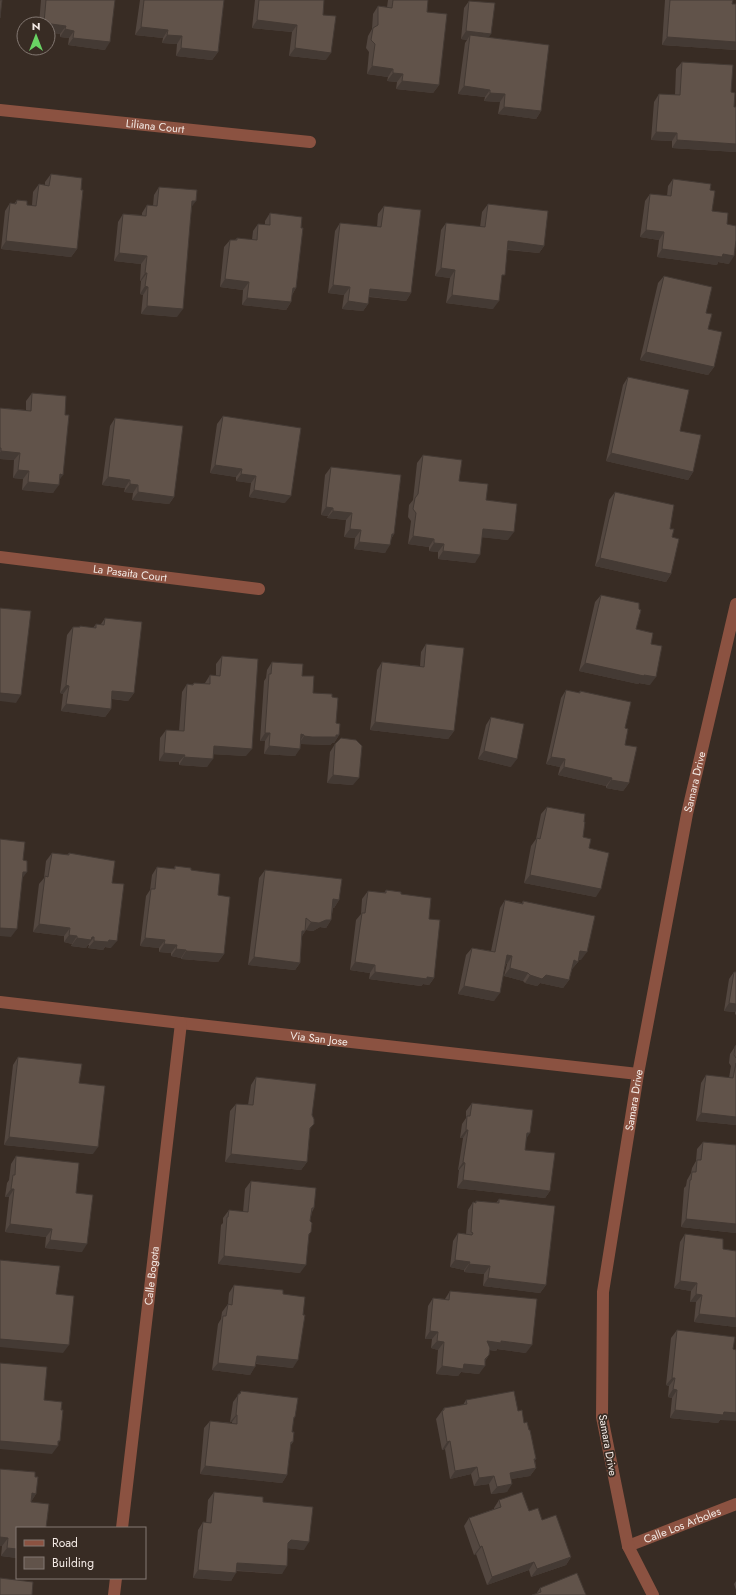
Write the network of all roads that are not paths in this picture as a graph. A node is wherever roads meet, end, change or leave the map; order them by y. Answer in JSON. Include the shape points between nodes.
{"nodes":[{"id":1,"x":0,"y":110,"type":"edge"},
{"id":2,"x":310,"y":142,"type":"dead end"},
{"id":3,"x":0,"y":557,"type":"edge"},
{"id":4,"x":259,"y":588,"type":"dead end"},
{"id":5,"x":736,"y":604,"type":"edge"},
{"id":6,"x":0,"y":1002,"type":"edge"},
{"id":7,"x":181,"y":1024,"type":"junction"},
{"id":8,"x":638,"y":1074,"type":"junction"},
{"id":9,"x":736,"y":1504,"type":"edge"},
{"id":10,"x":122,"y":1527,"type":"edge"},
{"id":11,"x":628,"y":1546,"type":"junction"},
{"id":12,"x":116,"y":1579,"type":"edge"},
{"id":13,"x":114,"y":1595,"type":"edge"},
{"id":14,"x":653,"y":1595,"type":"edge"}],
"edges":[{"from":1,"to":2,"type":"street","name":"Liliana Court"},
{"from":3,"to":4,"type":"street","name":"La Pasaita Court"},
{"from":5,"to":8,"type":"street","name":"Samara Drive","via":[[687,814]]},
{"from":6,"to":7,"type":"street","name":"Via San Jose"},
{"from":7,"to":8,"type":"street","name":"Via San Jose"},
{"from":7,"to":10,"type":"street","name":"Calle Bogota"},
{"from":8,"to":11,"type":"street","name":"Samara Drive","via":[[603,1292],[602,1416]]},
{"from":9,"to":11,"type":"street","name":"Calle Los Arboles"},
{"from":11,"to":14,"type":"street","name":"Samara Drive"},
{"from":12,"to":13,"type":"street"}]}
